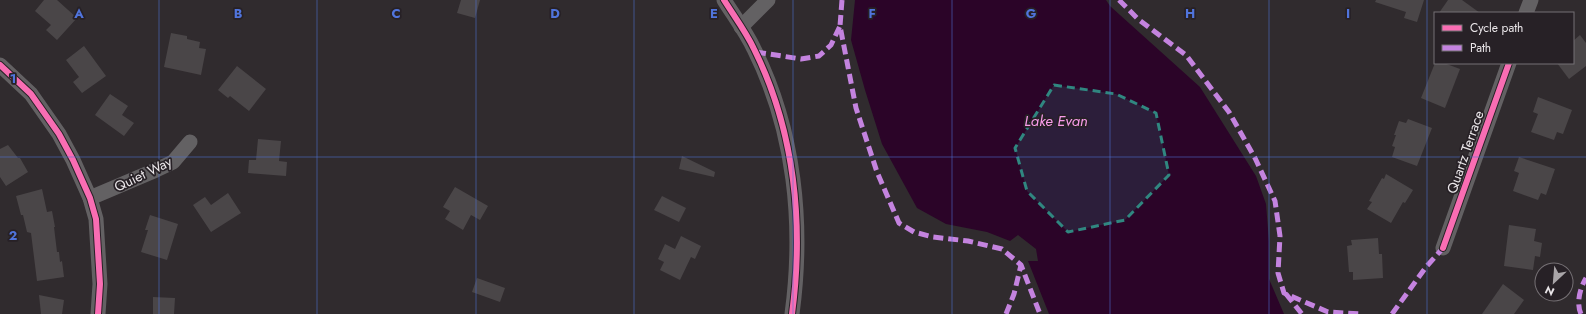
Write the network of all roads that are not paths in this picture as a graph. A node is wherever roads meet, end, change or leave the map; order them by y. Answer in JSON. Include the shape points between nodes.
{"nodes":[{"id":1,"x":724,"y":0,"type":"edge"},
{"id":2,"x":768,"y":0,"type":"edge"},
{"id":3,"x":1531,"y":0,"type":"edge"},
{"id":4,"x":1526,"y":12,"type":"edge"},
{"id":5,"x":741,"y":27,"type":"junction"},
{"id":6,"x":1509,"y":64,"type":"edge"},
{"id":7,"x":0,"y":65,"type":"edge"},
{"id":8,"x":190,"y":142,"type":"dead end"},
{"id":9,"x":90,"y":198,"type":"junction"},
{"id":10,"x":1443,"y":248,"type":"dead end"},
{"id":11,"x":98,"y":314,"type":"edge"},
{"id":12,"x":792,"y":314,"type":"edge"}],
"edges":[{"from":1,"to":5,"type":"street"},
{"from":2,"to":5,"type":"street"},
{"from":3,"to":4,"type":"street"},
{"from":5,"to":12,"type":"street","via":[[766,75],[787,141],[795,192],[798,252]]},
{"from":6,"to":10,"type":"street","name":"Quartz Terrace"},
{"from":7,"to":9,"type":"street","via":[[31,94],[59,134],[74,160]]},
{"from":8,"to":9,"type":"street","name":"Quiet Way","via":[[173,162]]},
{"from":9,"to":11,"type":"street","via":[[96,219],[100,284]]}]}
